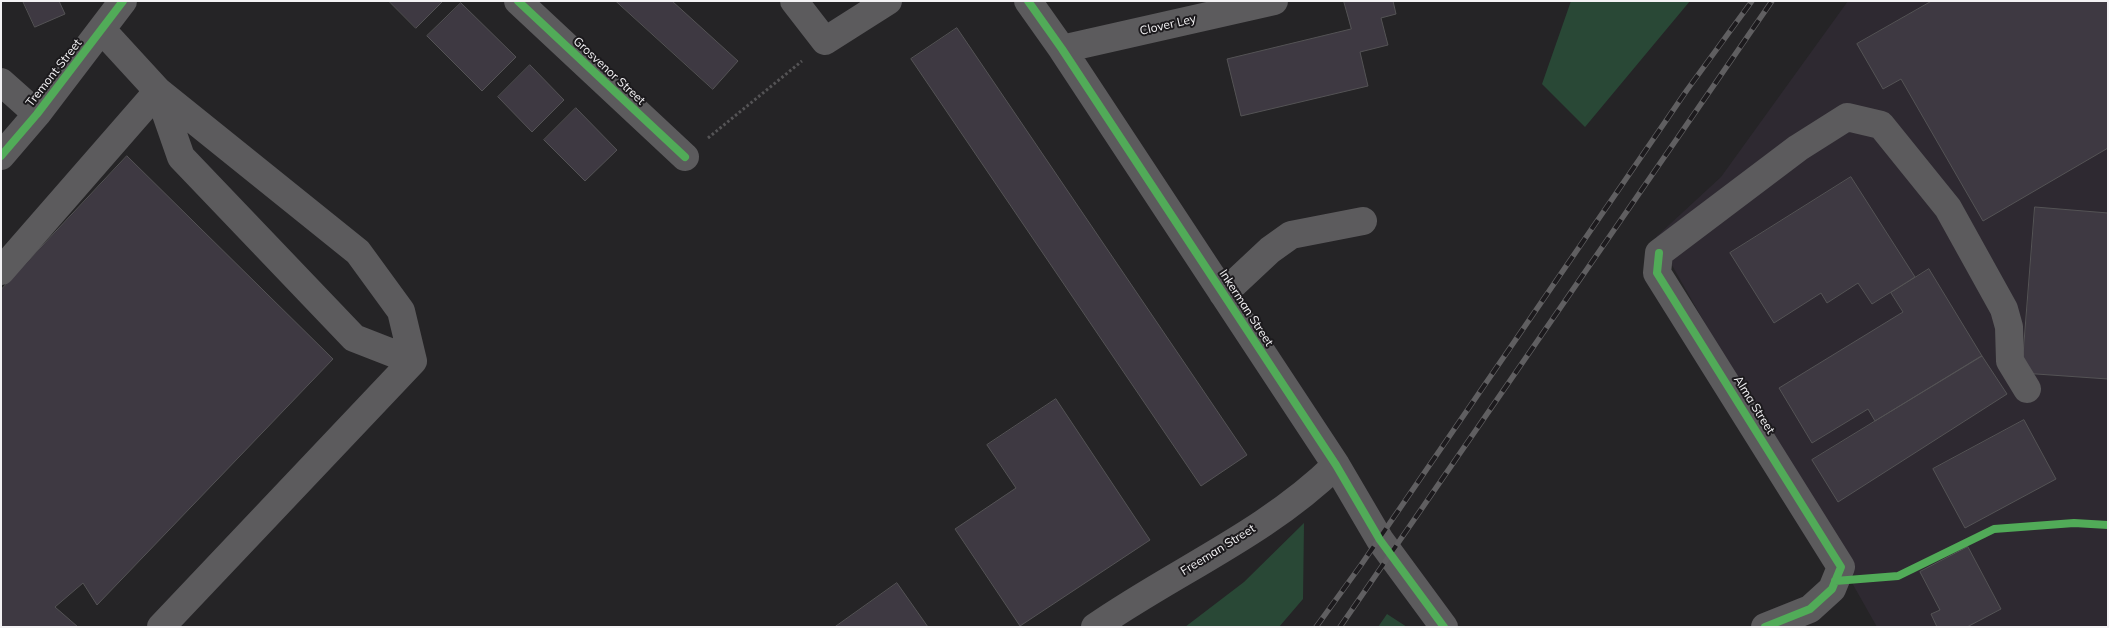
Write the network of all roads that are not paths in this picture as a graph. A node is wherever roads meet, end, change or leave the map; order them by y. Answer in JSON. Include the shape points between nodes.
{"nodes":[{"id":1,"x":123,"y":1,"type":"edge"},
{"id":2,"x":518,"y":1,"type":"edge"},
{"id":3,"x":794,"y":1,"type":"edge"},
{"id":4,"x":888,"y":1,"type":"edge"},
{"id":5,"x":1028,"y":1,"type":"edge"},
{"id":6,"x":1274,"y":1,"type":"edge"},
{"id":7,"x":102,"y":30,"type":"junction"},
{"id":8,"x":1062,"y":49,"type":"junction"},
{"id":9,"x":1,"y":82,"type":"edge"},
{"id":10,"x":158,"y":91,"type":"junction"},
{"id":11,"x":37,"y":114,"type":"junction"},
{"id":12,"x":1,"y":156,"type":"edge"},
{"id":13,"x":685,"y":157,"type":"road end"},
{"id":14,"x":1363,"y":221,"type":"dead end"},
{"id":15,"x":1,"y":271,"type":"edge"},
{"id":16,"x":1223,"y":294,"type":"junction"},
{"id":17,"x":412,"y":361,"type":"junction"},
{"id":18,"x":2027,"y":389,"type":"dead end"},
{"id":19,"x":1336,"y":465,"type":"junction"},
{"id":20,"x":161,"y":627,"type":"edge"},
{"id":21,"x":1094,"y":627,"type":"edge"},
{"id":22,"x":1444,"y":627,"type":"edge"},
{"id":23,"x":1765,"y":627,"type":"edge"}],
"edges":[{"from":1,"to":7,"type":"street","name":"Tremont Street"},
{"from":2,"to":13,"type":"street","name":"Grosvenor Street"},
{"from":3,"to":4,"type":"street","via":[[825,41]]},
{"from":5,"to":8,"type":"street","name":"Inkerman Street"},
{"from":6,"to":8,"type":"street","name":"Clover Ley"},
{"from":7,"to":10,"type":"street"},
{"from":7,"to":11,"type":"street","name":"Tremont Street"},
{"from":8,"to":16,"type":"street","name":"Inkerman Street"},
{"from":9,"to":11,"type":"street"},
{"from":10,"to":15,"type":"street"},
{"from":10,"to":17,"type":"street","via":[[358,252],[401,311]]},
{"from":10,"to":17,"type":"street","via":[[181,157],[354,338]]},
{"from":11,"to":12,"type":"street","name":"Tremont Street"},
{"from":14,"to":16,"type":"street","via":[[1291,235]]},
{"from":16,"to":19,"type":"street","name":"Inkerman Street"},
{"from":17,"to":20,"type":"street"},
{"from":18,"to":23,"type":"street","name":"Alma Street","via":[[2010,361],[2009,327],[2004,309],[1948,208],[1880,125],[1847,118],[1798,148],[1659,253],[1657,273],[1841,567],[1832,589],[1810,609]]},
{"from":19,"to":21,"type":"street","name":"Freeman Street","via":[[1280,512]]},
{"from":19,"to":22,"type":"street","name":"Inkerman Street","via":[[1380,540]]}]}
